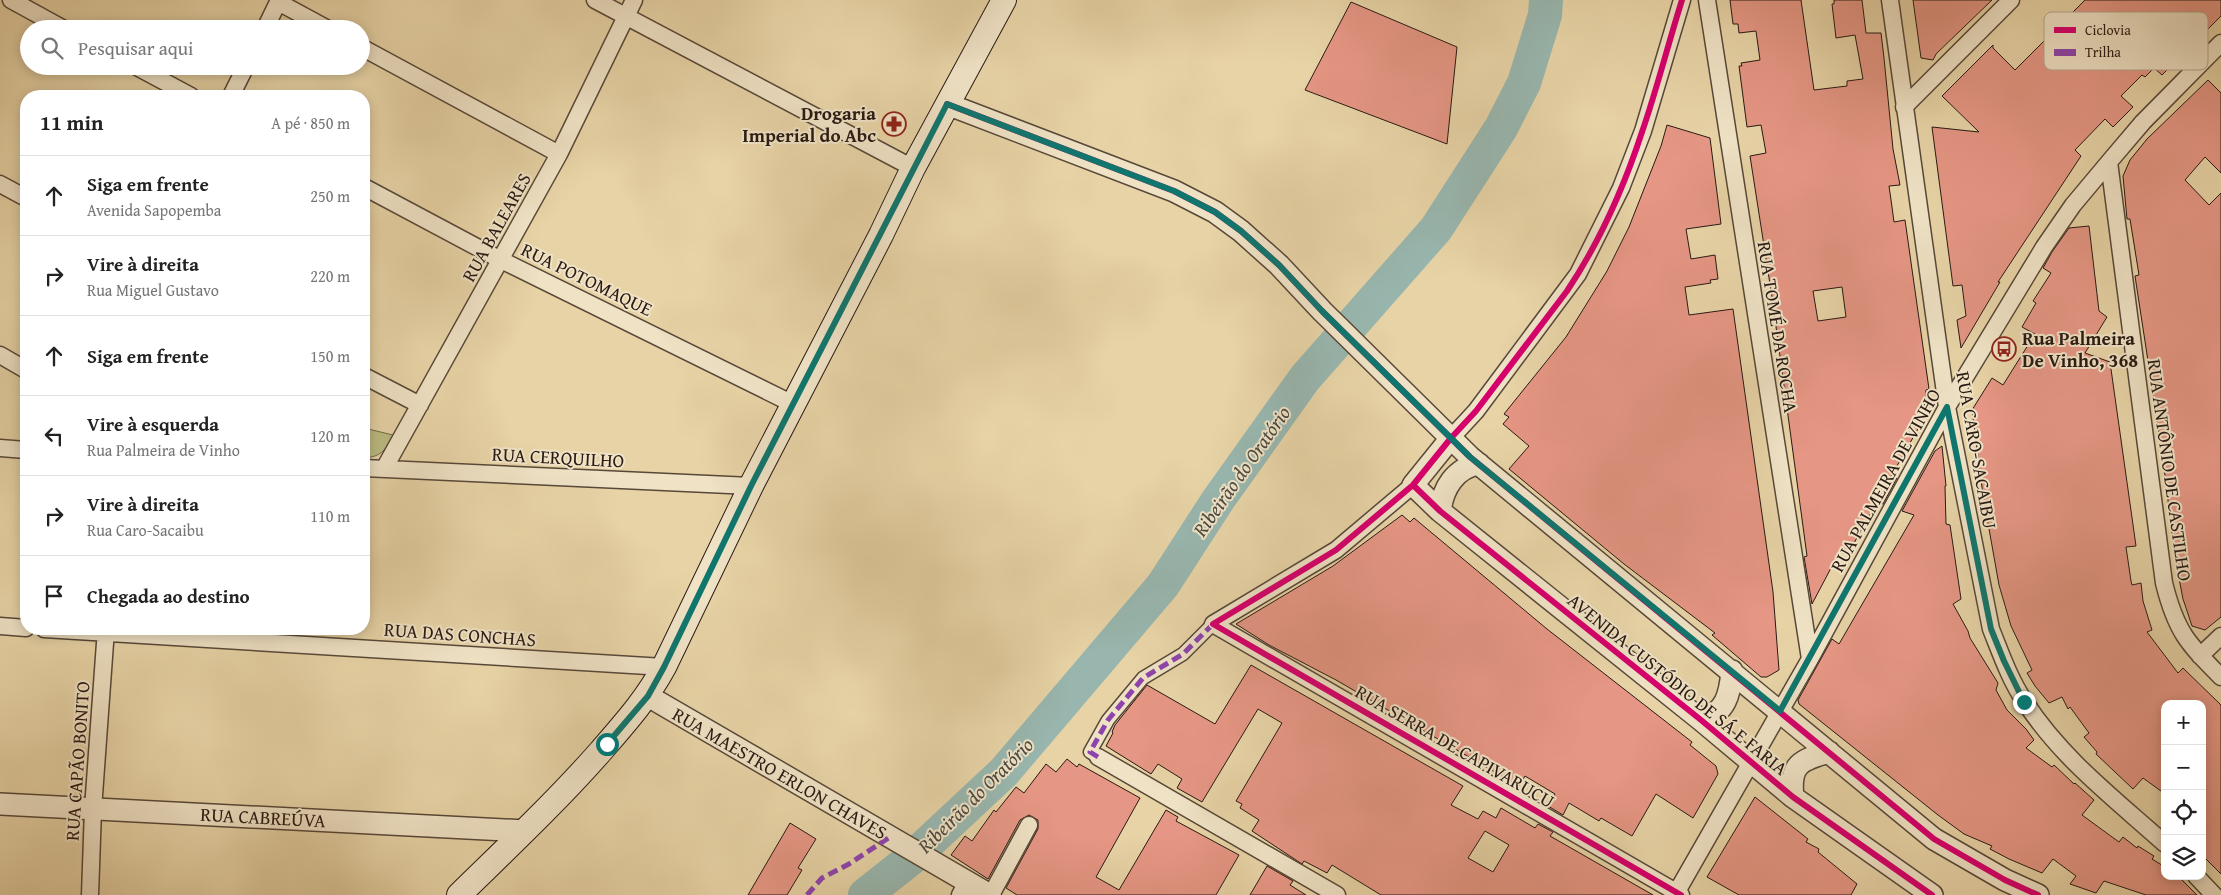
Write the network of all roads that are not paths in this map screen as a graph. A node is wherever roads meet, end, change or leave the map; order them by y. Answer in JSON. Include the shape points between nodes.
{"nodes":[{"id":1,"x":11,"y":0,"type":"edge"},
{"id":2,"x":595,"y":0,"type":"edge"},
{"id":3,"x":634,"y":0,"type":"edge"},
{"id":4,"x":1004,"y":0,"type":"edge"},
{"id":5,"x":1682,"y":0,"type":"edge"},
{"id":6,"x":1707,"y":0,"type":"edge"},
{"id":7,"x":1890,"y":0,"type":"edge"},
{"id":8,"x":2011,"y":0,"type":"edge"},
{"id":9,"x":278,"y":1,"type":"edge"},
{"id":10,"x":626,"y":16,"type":"junction"},
{"id":11,"x":48,"y":20,"type":"edge"},
{"id":12,"x":268,"y":20,"type":"edge"},
{"id":13,"x":312,"y":20,"type":"edge"},
{"id":14,"x":2221,"y":43,"type":"edge"},
{"id":15,"x":370,"y":52,"type":"edge"},
{"id":16,"x":2208,"y":56,"type":"edge"},
{"id":17,"x":2194,"y":70,"type":"edge"},
{"id":18,"x":152,"y":75,"type":"edge"},
{"id":19,"x":242,"y":75,"type":"edge"},
{"id":20,"x":180,"y":90,"type":"edge"},
{"id":21,"x":234,"y":90,"type":"edge"},
{"id":22,"x":947,"y":104,"type":"junction"},
{"id":23,"x":1904,"y":107,"type":"junction"},
{"id":24,"x":559,"y":154,"type":"junction"},
{"id":25,"x":2109,"y":162,"type":"junction"},
{"id":26,"x":913,"y":168,"type":"junction"},
{"id":27,"x":0,"y":184,"type":"edge"},
{"id":28,"x":370,"y":190,"type":"edge"},
{"id":29,"x":20,"y":195,"type":"edge"},
{"id":30,"x":501,"y":260,"type":"junction"},
{"id":31,"x":0,"y":356,"type":"edge"},
{"id":32,"x":20,"y":367,"type":"edge"},
{"id":33,"x":370,"y":379,"type":"edge"},
{"id":34,"x":793,"y":404,"type":"junction"},
{"id":35,"x":420,"y":405,"type":"junction"},
{"id":36,"x":1947,"y":407,"type":"junction"},
{"id":37,"x":1451,"y":438,"type":"junction"},
{"id":38,"x":0,"y":448,"type":"edge"},
{"id":39,"x":20,"y":450,"type":"edge"},
{"id":40,"x":1479,"y":464,"type":"junction"},
{"id":41,"x":370,"y":468,"type":"edge"},
{"id":42,"x":384,"y":469,"type":"junction"},
{"id":43,"x":1413,"y":485,"type":"junction"},
{"id":44,"x":751,"y":486,"type":"junction"},
{"id":45,"x":1440,"y":510,"type":"junction"},
{"id":46,"x":1213,"y":624,"type":"junction"},
{"id":47,"x":0,"y":626,"type":"edge"},
{"id":48,"x":20,"y":628,"type":"edge"},
{"id":49,"x":106,"y":635,"type":"edge"},
{"id":50,"x":181,"y":635,"type":"edge"},
{"id":51,"x":2221,"y":636,"type":"edge"},
{"id":52,"x":2200,"y":656,"type":"junction"},
{"id":53,"x":1810,"y":659,"type":"junction"},
{"id":54,"x":664,"y":667,"type":"junction"},
{"id":55,"x":1732,"y":671,"type":"junction"},
{"id":56,"x":2221,"y":677,"type":"edge"},
{"id":57,"x":648,"y":696,"type":"junction"},
{"id":58,"x":1780,"y":711,"type":"junction"},
{"id":59,"x":1701,"y":720,"type":"junction"},
{"id":60,"x":1830,"y":752,"type":"junction"},
{"id":61,"x":1094,"y":755,"type":"joint"},
{"id":62,"x":1751,"y":761,"type":"junction"},
{"id":63,"x":1793,"y":797,"type":"junction"},
{"id":64,"x":0,"y":804,"type":"edge"},
{"id":65,"x":93,"y":809,"type":"junction"},
{"id":66,"x":1029,"y":825,"type":"dead end"},
{"id":67,"x":526,"y":831,"type":"junction"},
{"id":68,"x":2161,"y":840,"type":"edge"},
{"id":69,"x":2200,"y":880,"type":"edge"},
{"id":70,"x":964,"y":888,"type":"edge"},
{"id":71,"x":1678,"y":894,"type":"edge"},
{"id":72,"x":90,"y":895,"type":"edge"},
{"id":73,"x":459,"y":895,"type":"edge"},
{"id":74,"x":991,"y":895,"type":"edge"},
{"id":75,"x":1337,"y":895,"type":"edge"},
{"id":76,"x":1932,"y":895,"type":"edge"},
{"id":77,"x":2038,"y":895,"type":"edge"},
{"id":78,"x":2214,"y":895,"type":"edge"}],
"edges":[{"from":1,"to":11,"type":"street"},
{"from":2,"to":10,"type":"street"},
{"from":3,"to":10,"type":"street","name":"RUA BALEARES"},
{"from":4,"to":22,"type":"main road"},
{"from":5,"to":37,"type":"street","via":[[1643,131],[1621,188],[1578,274],[1476,411]]},
{"from":6,"to":53,"type":"street","name":"RUA TOMÉ DA ROCHA"},
{"from":7,"to":23,"type":"street","name":"RUA CARO-SACAIBU"},
{"from":8,"to":23,"type":"street"},
{"from":9,"to":12,"type":"street"},
{"from":9,"to":13,"type":"street"},
{"from":10,"to":24,"type":"street","name":"RUA BALEARES"},
{"from":10,"to":26,"type":"street"},
{"from":14,"to":16,"type":"street","name":"RUA PALMEIRA DE VINHO"},
{"from":15,"to":24,"type":"street"},
{"from":17,"to":25,"type":"street","name":"RUA PALMEIRA DE VINHO"},
{"from":18,"to":20,"type":"street"},
{"from":19,"to":21,"type":"street"},
{"from":22,"to":26,"type":"main road"},
{"from":22,"to":37,"type":"street","via":[[1174,191],[1215,212],[1279,265]]},
{"from":23,"to":36,"type":"street","name":"RUA CARO-SACAIBU"},
{"from":24,"to":30,"type":"street","name":"RUA BALEARES"},
{"from":25,"to":36,"type":"street","name":"RUA PALMEIRA DE VINHO","via":[[2044,247]]},
{"from":25,"to":52,"type":"street","name":"RUA ANTÔNIO DE CASTILHO","via":[[2164,583],[2178,627]]},
{"from":26,"to":34,"type":"main road"},
{"from":27,"to":29,"type":"street"},
{"from":28,"to":30,"type":"street","name":"RUA POTOMAQUE"},
{"from":30,"to":34,"type":"street","name":"RUA POTOMAQUE"},
{"from":30,"to":35,"type":"street","name":"RUA BALEARES"},
{"from":31,"to":32,"type":"street"},
{"from":33,"to":35,"type":"street"},
{"from":34,"to":44,"type":"main road"},
{"from":35,"to":42,"type":"street","name":"RUA BALEARES"},
{"from":36,"to":53,"type":"street","name":"RUA PALMEIRA DE VINHO"},
{"from":36,"to":68,"type":"street","name":"RUA CARO-SACAIBU","via":[[1991,629],[2024,702],[2079,766]]},
{"from":37,"to":40,"type":"street"},
{"from":37,"to":43,"type":"street"},
{"from":38,"to":39,"type":"street"},
{"from":40,"to":45,"type":"street","via":[[1456,474],[1442,498]]},
{"from":40,"to":55,"type":"street"},
{"from":41,"to":42,"type":"street","name":"RUA CERQUILHO"},
{"from":42,"to":44,"type":"street","name":"RUA CERQUILHO"},
{"from":43,"to":45,"type":"street","name":"AVENIDA CUSTÓDIO DE SÁ E FARIA"},
{"from":43,"to":46,"type":"street","via":[[1336,550]]},
{"from":44,"to":54,"type":"main road"},
{"from":45,"to":59,"type":"street","name":"AVENIDA CUSTÓDIO DE SÁ E FARIA"},
{"from":46,"to":61,"type":"street","via":[[1183,654],[1143,678],[1108,720]]},
{"from":46,"to":71,"type":"street","name":"RUA SERRA DE CAPIVARUCU"},
{"from":47,"to":48,"type":"street"},
{"from":49,"to":65,"type":"street","name":"RUA CAPÃO BONITO"},
{"from":50,"to":54,"type":"street","name":"RUA DAS CONCHAS"},
{"from":51,"to":52,"type":"street"},
{"from":52,"to":56,"type":"street","name":"RUA ANTÔNIO DE CASTILHO"},
{"from":53,"to":58,"type":"street","name":"RUA PALMEIRA DE VINHO"},
{"from":54,"to":57,"type":"main road"},
{"from":55,"to":58,"type":"street"},
{"from":55,"to":59,"type":"street","via":[[1728,699],[1718,713]]},
{"from":57,"to":67,"type":"main road"},
{"from":57,"to":70,"type":"street","name":"RUA MAESTRO ERLON CHAVES","via":[[939,865]]},
{"from":58,"to":60,"type":"street"},
{"from":58,"to":62,"type":"street","name":"RUA PALMEIRA DE VINHO"},
{"from":59,"to":62,"type":"street","name":"AVENIDA CUSTÓDIO DE SÁ E FARIA"},
{"from":60,"to":63,"type":"street","via":[[1804,760],[1799,765],[1792,777]]},
{"from":60,"to":77,"type":"street","via":[[1934,839]]},
{"from":61,"to":75,"type":"street"},
{"from":62,"to":63,"type":"street","name":"AVENIDA CUSTÓDIO DE SÁ E FARIA"},
{"from":62,"to":71,"type":"street","name":"RUA PALMEIRA DE VINHO"},
{"from":63,"to":76,"type":"street","name":"AVENIDA CUSTÓDIO DE SÁ E FARIA"},
{"from":64,"to":65,"type":"street","name":"RUA CABREÚVA"},
{"from":65,"to":67,"type":"street","name":"RUA CABREÚVA"},
{"from":65,"to":72,"type":"street","name":"RUA CAPÃO BONITO"},
{"from":66,"to":74,"type":"street"},
{"from":67,"to":73,"type":"main road"},
{"from":69,"to":78,"type":"street"},
{"from":70,"to":74,"type":"street","name":"RUA MAESTRO ERLON CHAVES"}]}
